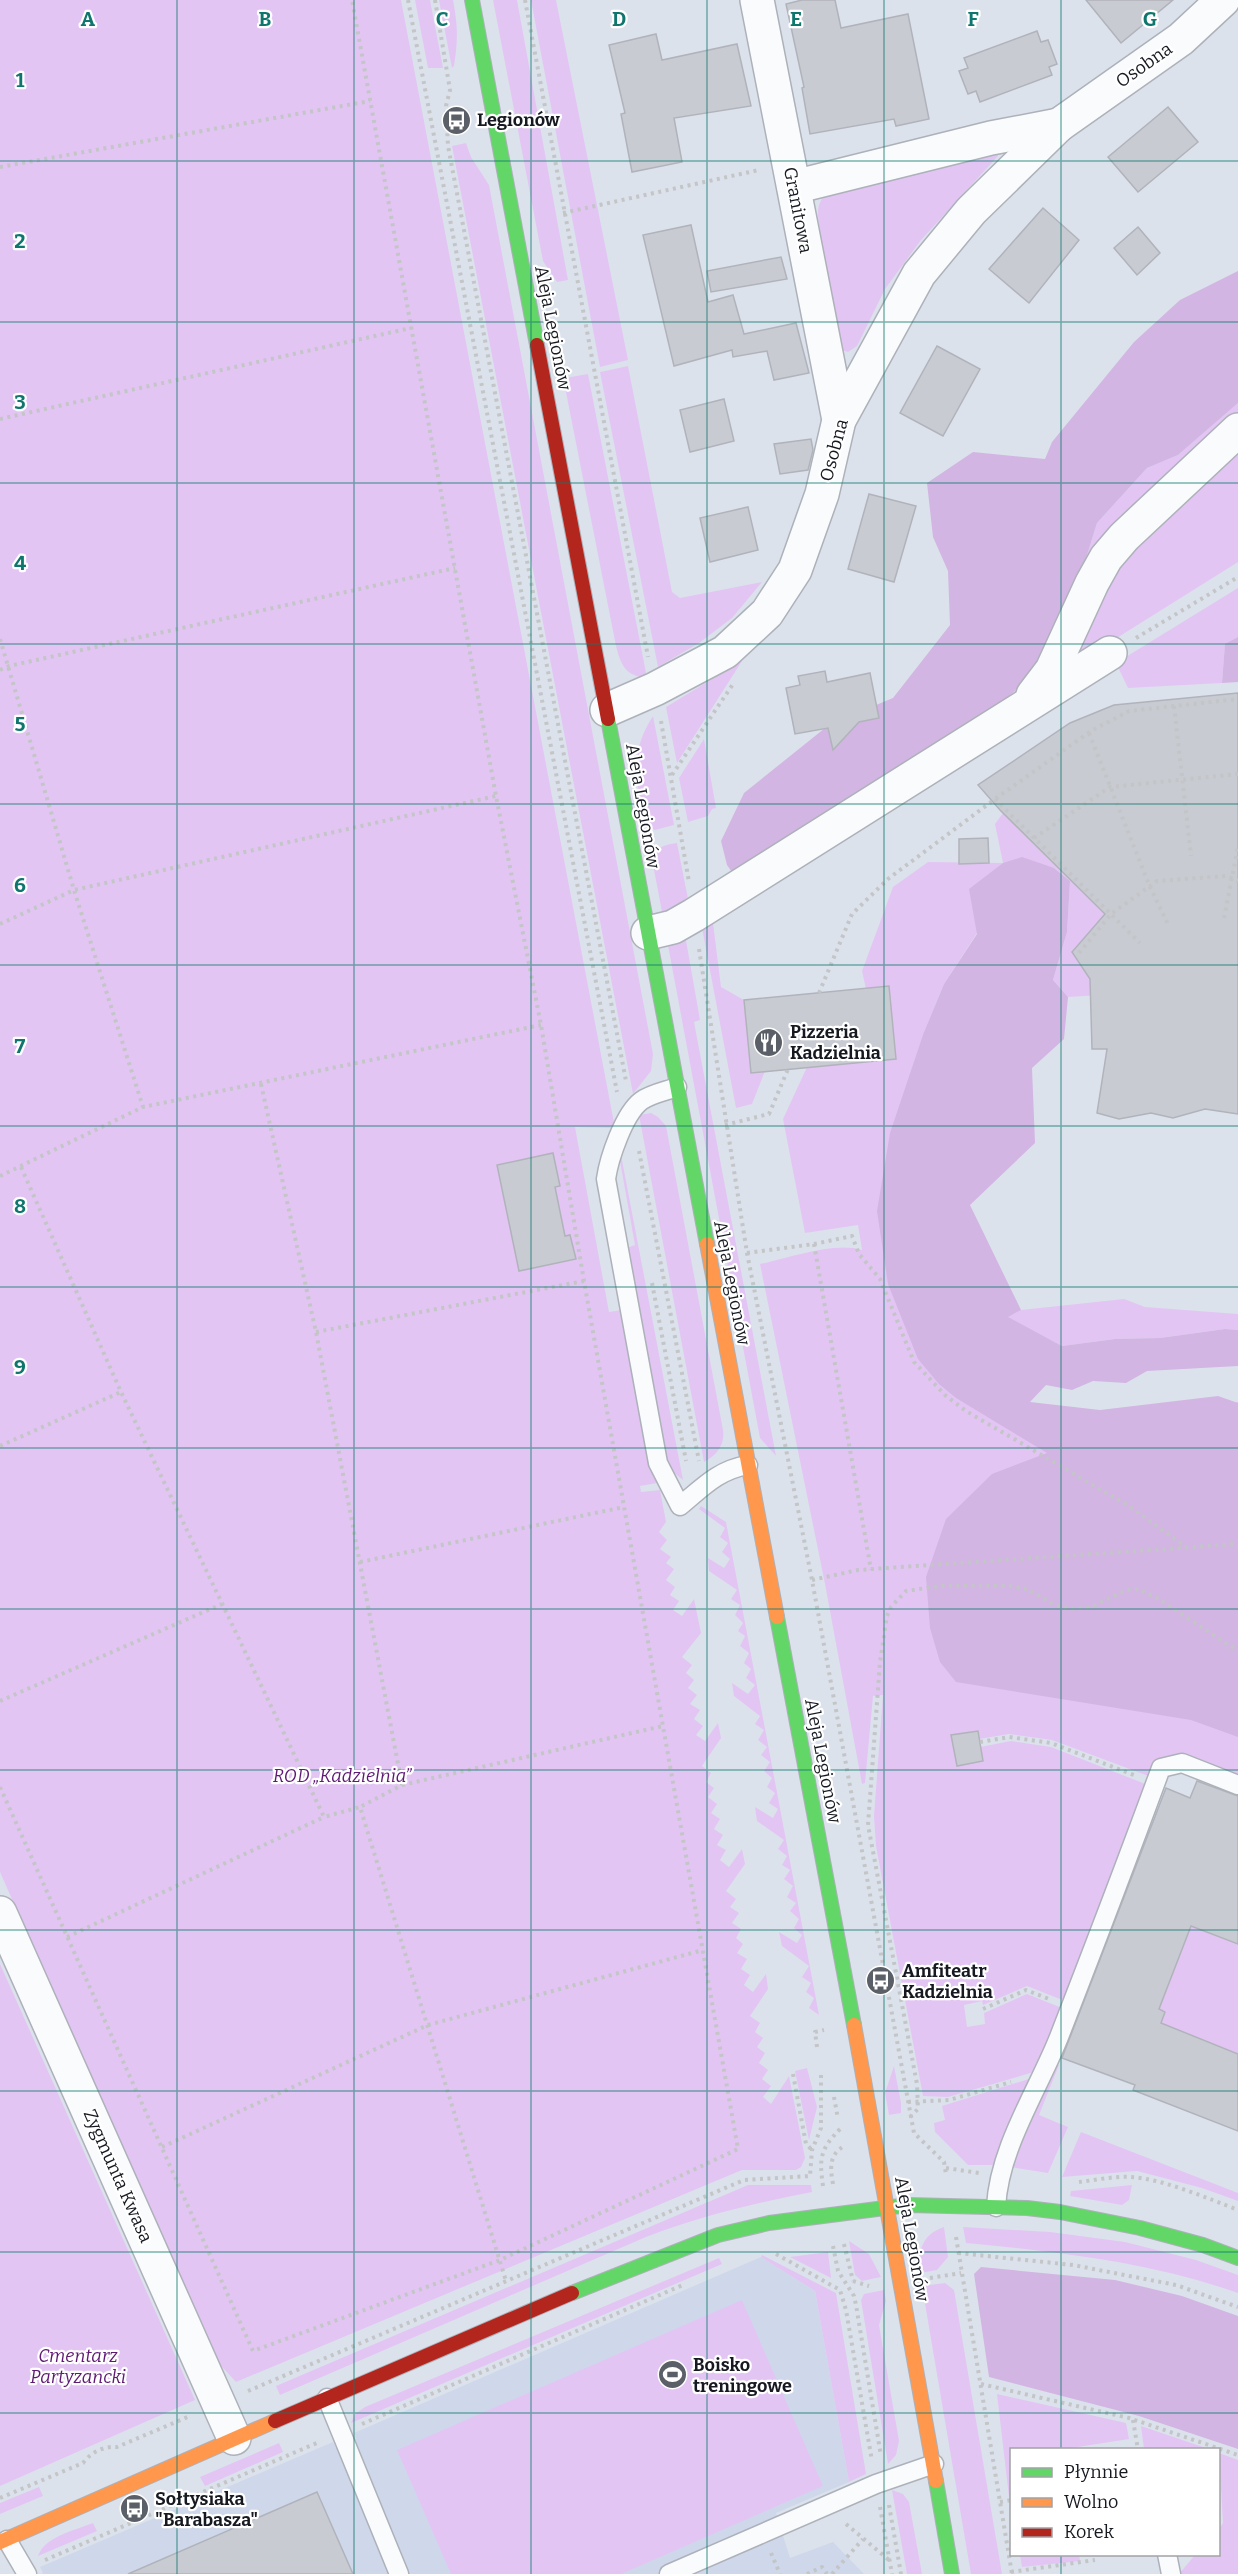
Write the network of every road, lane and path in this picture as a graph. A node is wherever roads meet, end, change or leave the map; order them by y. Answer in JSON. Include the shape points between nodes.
{"nodes":[{"id":1,"x":352,"y":0,"type":"edge"},
{"id":2,"x":408,"y":0,"type":"edge"},
{"id":3,"x":435,"y":0,"type":"edge"},
{"id":4,"x":472,"y":0,"type":"edge"},
{"id":5,"x":525,"y":0,"type":"edge"},
{"id":6,"x":757,"y":0,"type":"edge"},
{"id":7,"x":1223,"y":0,"type":"edge"},
{"id":8,"x":370,"y":101,"type":"junction"},
{"id":9,"x":1059,"y":125,"type":"junction"},
{"id":10,"x":0,"y":167,"type":"edge"},
{"id":11,"x":791,"y":175,"type":"junction"},
{"id":12,"x":563,"y":213,"type":"junction"},
{"id":13,"x":411,"y":328,"type":"junction"},
{"id":14,"x":0,"y":419,"type":"edge"},
{"id":15,"x":839,"y":420,"type":"junction"},
{"id":16,"x":1238,"y":430,"type":"edge"},
{"id":17,"x":455,"y":568,"type":"junction"},
{"id":18,"x":1238,"y":577,"type":"edge"},
{"id":19,"x":0,"y":639,"type":"edge"},
{"id":20,"x":1110,"y":653,"type":"joint"},
{"id":21,"x":650,"y":665,"type":"dead end"},
{"id":22,"x":9,"y":666,"type":"junction"},
{"id":23,"x":0,"y":670,"type":"edge"},
{"id":24,"x":735,"y":681,"type":"dead end"},
{"id":25,"x":1238,"y":699,"type":"edge"},
{"id":26,"x":1174,"y":706,"type":"junction"},
{"id":27,"x":1022,"y":709,"type":"junction"},
{"id":28,"x":607,"y":710,"type":"junction"},
{"id":29,"x":1089,"y":733,"type":"junction"},
{"id":30,"x":1238,"y":774,"type":"edge"},
{"id":31,"x":672,"y":776,"type":"dead end"},
{"id":32,"x":1182,"y":779,"type":"junction"},
{"id":33,"x":1110,"y":787,"type":"junction"},
{"id":34,"x":496,"y":796,"type":"junction"},
{"id":35,"x":995,"y":799,"type":"junction"},
{"id":36,"x":1034,"y":838,"type":"junction"},
{"id":37,"x":1238,"y":847,"type":"edge"},
{"id":38,"x":1191,"y":856,"type":"dead end"},
{"id":39,"x":1232,"y":879,"type":"junction"},
{"id":40,"x":1238,"y":881,"type":"edge"},
{"id":41,"x":1150,"y":887,"type":"junction"},
{"id":42,"x":74,"y":890,"type":"junction"},
{"id":43,"x":1111,"y":914,"type":"junction"},
{"id":44,"x":1224,"y":918,"type":"dead end"},
{"id":45,"x":0,"y":924,"type":"edge"},
{"id":46,"x":1169,"y":926,"type":"dead end"},
{"id":47,"x":648,"y":933,"type":"junction"},
{"id":48,"x":1140,"y":943,"type":"dead end"},
{"id":49,"x":1079,"y":953,"type":"dead end"},
{"id":50,"x":819,"y":993,"type":"dead end"},
{"id":51,"x":541,"y":1025,"type":"junction"},
{"id":52,"x":788,"y":1069,"type":"dead end"},
{"id":53,"x":261,"y":1084,"type":"junction"},
{"id":54,"x":677,"y":1087,"type":"junction"},
{"id":55,"x":143,"y":1107,"type":"junction"},
{"id":56,"x":632,"y":1110,"type":"junction"},
{"id":57,"x":623,"y":1128,"type":"junction"},
{"id":58,"x":21,"y":1167,"type":"junction"},
{"id":59,"x":0,"y":1176,"type":"edge"},
{"id":60,"x":814,"y":1244,"type":"junction"},
{"id":61,"x":747,"y":1253,"type":"junction"},
{"id":62,"x":652,"y":1278,"type":"dead end"},
{"id":63,"x":584,"y":1281,"type":"junction"},
{"id":64,"x":316,"y":1332,"type":"junction"},
{"id":65,"x":121,"y":1392,"type":"junction"},
{"id":66,"x":0,"y":1446,"type":"edge"},
{"id":67,"x":748,"y":1464,"type":"junction"},
{"id":68,"x":700,"y":1467,"type":"dead end"},
{"id":69,"x":688,"y":1469,"type":"dead end"},
{"id":70,"x":624,"y":1507,"type":"junction"},
{"id":71,"x":1238,"y":1544,"type":"edge"},
{"id":72,"x":1186,"y":1547,"type":"junction"},
{"id":73,"x":360,"y":1562,"type":"junction"},
{"id":74,"x":871,"y":1570,"type":"junction"},
{"id":75,"x":812,"y":1580,"type":"junction"},
{"id":76,"x":222,"y":1604,"type":"junction"},
{"id":77,"x":1238,"y":1651,"type":"edge"},
{"id":78,"x":0,"y":1701,"type":"edge"},
{"id":79,"x":663,"y":1726,"type":"junction"},
{"id":80,"x":980,"y":1742,"type":"dead end"},
{"id":81,"x":1156,"y":1784,"type":"junction"},
{"id":82,"x":402,"y":1785,"type":"junction"},
{"id":83,"x":1238,"y":1785,"type":"edge"},
{"id":84,"x":0,"y":1786,"type":"edge"},
{"id":85,"x":360,"y":1807,"type":"junction"},
{"id":86,"x":324,"y":1817,"type":"junction"},
{"id":87,"x":870,"y":1844,"type":"junction"},
{"id":88,"x":859,"y":1846,"type":"junction"},
{"id":89,"x":0,"y":1913,"type":"edge"},
{"id":90,"x":68,"y":1937,"type":"junction"},
{"id":91,"x":703,"y":1950,"type":"junction"},
{"id":92,"x":1070,"y":2007,"type":"junction"},
{"id":93,"x":983,"y":2009,"type":"dead end"},
{"id":94,"x":428,"y":2025,"type":"junction"},
{"id":95,"x":828,"y":2030,"type":"dead end"},
{"id":96,"x":817,"y":2047,"type":"dead end"},
{"id":97,"x":821,"y":2072,"type":"dead end"},
{"id":98,"x":792,"y":2074,"type":"dead end"},
{"id":99,"x":1040,"y":2074,"type":"junction"},
{"id":100,"x":908,"y":2102,"type":"junction"},
{"id":101,"x":918,"y":2102,"type":"junction"},
{"id":102,"x":911,"y":2117,"type":"junction"},
{"id":103,"x":901,"y":2120,"type":"dead end"},
{"id":104,"x":842,"y":2127,"type":"dead end"},
{"id":105,"x":844,"y":2146,"type":"dead end"},
{"id":106,"x":162,"y":2147,"type":"junction"},
{"id":107,"x":812,"y":2150,"type":"junction"},
{"id":108,"x":946,"y":2169,"type":"junction"},
{"id":109,"x":1001,"y":2175,"type":"junction"},
{"id":110,"x":946,"y":2181,"type":"dead end"},
{"id":111,"x":1069,"y":2182,"type":"dead end"},
{"id":112,"x":833,"y":2186,"type":"dead end"},
{"id":113,"x":823,"y":2189,"type":"dead end"},
{"id":114,"x":887,"y":2207,"type":"junction"},
{"id":115,"x":996,"y":2207,"type":"junction"},
{"id":116,"x":1238,"y":2210,"type":"edge"},
{"id":117,"x":955,"y":2235,"type":"dead end"},
{"id":118,"x":832,"y":2238,"type":"dead end"},
{"id":119,"x":844,"y":2246,"type":"dead end"},
{"id":120,"x":772,"y":2252,"type":"dead end"},
{"id":121,"x":958,"y":2253,"type":"junction"},
{"id":122,"x":1238,"y":2258,"type":"edge"},
{"id":123,"x":500,"y":2260,"type":"junction"},
{"id":124,"x":961,"y":2273,"type":"junction"},
{"id":125,"x":921,"y":2280,"type":"dead end"},
{"id":126,"x":506,"y":2281,"type":"junction"},
{"id":127,"x":686,"y":2284,"type":"dead end"},
{"id":128,"x":846,"y":2286,"type":"junction"},
{"id":129,"x":840,"y":2290,"type":"junction"},
{"id":130,"x":1238,"y":2307,"type":"edge"},
{"id":131,"x":981,"y":2384,"type":"junction"},
{"id":132,"x":246,"y":2392,"type":"dead end"},
{"id":133,"x":327,"y":2398,"type":"junction"},
{"id":134,"x":199,"y":2412,"type":"dead end"},
{"id":135,"x":1133,"y":2419,"type":"junction"},
{"id":136,"x":340,"y":2433,"type":"junction"},
{"id":137,"x":234,"y":2438,"type":"junction"},
{"id":138,"x":1138,"y":2448,"type":"edge"},
{"id":139,"x":1215,"y":2448,"type":"edge"},
{"id":140,"x":1220,"y":2450,"type":"edge"},
{"id":141,"x":1238,"y":2456,"type":"edge"},
{"id":142,"x":934,"y":2464,"type":"junction"},
{"id":143,"x":881,"y":2482,"type":"junction"},
{"id":144,"x":0,"y":2498,"type":"edge"},
{"id":145,"x":1010,"y":2500,"type":"edge"},
{"id":146,"x":1000,"y":2502,"type":"junction"},
{"id":147,"x":825,"y":2506,"type":"junction"},
{"id":148,"x":863,"y":2539,"type":"junction"},
{"id":149,"x":3,"y":2541,"type":"edge"},
{"id":150,"x":1167,"y":2556,"type":"edge"},
{"id":151,"x":1095,"y":2560,"type":"dead end"},
{"id":152,"x":889,"y":2561,"type":"junction"},
{"id":153,"x":33,"y":2568,"type":"edge"},
{"id":154,"x":1011,"y":2573,"type":"edge"},
{"id":155,"x":399,"y":2574,"type":"edge"},
{"id":156,"x":669,"y":2574,"type":"edge"},
{"id":157,"x":807,"y":2574,"type":"edge"},
{"id":158,"x":827,"y":2574,"type":"edge"},
{"id":159,"x":832,"y":2574,"type":"edge"},
{"id":160,"x":892,"y":2574,"type":"edge"},
{"id":161,"x":901,"y":2574,"type":"edge"},
{"id":162,"x":952,"y":2574,"type":"edge"},
{"id":163,"x":1171,"y":2574,"type":"edge"}],
"edges":[{"from":1,"to":8,"type":"path"},
{"from":2,"to":57,"type":"path"},
{"from":3,"to":56,"type":"path","via":[[450,90],[446,106],[448,146]]},
{"from":4,"to":28,"type":"street","name":"Aleja Legionów"},
{"from":5,"to":12,"type":"path"},
{"from":6,"to":11,"type":"street","name":"Granitowa"},
{"from":7,"to":9,"type":"street","name":"Osobna","via":[[1181,39]]},
{"from":8,"to":10,"type":"path"},
{"from":8,"to":13,"type":"path"},
{"from":9,"to":11,"type":"street","name":"Osobna"},
{"from":9,"to":15,"type":"street","name":"Osobna","via":[[971,211],[920,274]]},
{"from":11,"to":12,"type":"path"},
{"from":11,"to":15,"type":"street","name":"Granitowa"},
{"from":12,"to":21,"type":"path"},
{"from":13,"to":14,"type":"path"},
{"from":13,"to":17,"type":"path"},
{"from":15,"to":28,"type":"street","name":"Osobna","via":[[822,494],[795,570],[767,613],[725,652]]},
{"from":16,"to":27,"type":"street","via":[[1106,558],[1052,670]]},
{"from":17,"to":22,"type":"path"},
{"from":17,"to":34,"type":"path"},
{"from":18,"to":20,"type":"path"},
{"from":19,"to":22,"type":"path"},
{"from":20,"to":27,"type":"street"},
{"from":22,"to":23,"type":"path"},
{"from":22,"to":42,"type":"path"},
{"from":24,"to":31,"type":"path"},
{"from":25,"to":26,"type":"path"},
{"from":26,"to":29,"type":"path","via":[[1129,711]]},
{"from":26,"to":32,"type":"path"},
{"from":27,"to":47,"type":"street","via":[[694,915],[673,927]]},
{"from":28,"to":47,"type":"street","name":"Aleja Legionów"},
{"from":29,"to":33,"type":"path"},
{"from":29,"to":35,"type":"path"},
{"from":30,"to":32,"type":"path"},
{"from":32,"to":33,"type":"path"},
{"from":32,"to":38,"type":"path"},
{"from":33,"to":36,"type":"path"},
{"from":33,"to":41,"type":"path"},
{"from":34,"to":42,"type":"path"},
{"from":34,"to":51,"type":"path"},
{"from":35,"to":36,"type":"path"},
{"from":35,"to":50,"type":"path","via":[[888,879],[852,914]]},
{"from":36,"to":43,"type":"path"},
{"from":37,"to":39,"type":"path"},
{"from":39,"to":40,"type":"path"},
{"from":39,"to":41,"type":"path","via":[[1216,876],[1166,880]]},
{"from":39,"to":44,"type":"path"},
{"from":41,"to":43,"type":"path"},
{"from":41,"to":46,"type":"path"},
{"from":42,"to":45,"type":"path"},
{"from":42,"to":55,"type":"path"},
{"from":43,"to":48,"type":"path"},
{"from":43,"to":49,"type":"path"},
{"from":47,"to":54,"type":"street","name":"Aleja Legionów"},
{"from":51,"to":53,"type":"path"},
{"from":51,"to":63,"type":"path"},
{"from":52,"to":61,"type":"path","via":[[769,1114],[725,1125]]},
{"from":53,"to":55,"type":"path"},
{"from":53,"to":64,"type":"path"},
{"from":54,"to":56,"type":"lane","via":[[642,1099]]},
{"from":54,"to":67,"type":"street","name":"Aleja Legionów"},
{"from":55,"to":58,"type":"path"},
{"from":56,"to":57,"type":"lane"},
{"from":56,"to":68,"type":"path"},
{"from":57,"to":67,"type":"lane","via":[[606,1179],[658,1463],[680,1506],[719,1474]]},
{"from":58,"to":59,"type":"path"},
{"from":58,"to":65,"type":"path"},
{"from":60,"to":61,"type":"path"},
{"from":60,"to":72,"type":"path","via":[[852,1236],[859,1254],[880,1279],[914,1362],[952,1401],[1129,1506]]},
{"from":60,"to":74,"type":"path"},
{"from":61,"to":75,"type":"path"},
{"from":62,"to":69,"type":"path"},
{"from":63,"to":64,"type":"path"},
{"from":63,"to":70,"type":"path"},
{"from":64,"to":73,"type":"path"},
{"from":65,"to":66,"type":"path"},
{"from":65,"to":76,"type":"path"},
{"from":67,"to":114,"type":"street","name":"Aleja Legionów"},
{"from":70,"to":73,"type":"path"},
{"from":70,"to":79,"type":"path"},
{"from":71,"to":72,"type":"path"},
{"from":72,"to":74,"type":"path"},
{"from":73,"to":82,"type":"path"},
{"from":74,"to":75,"type":"path"},
{"from":75,"to":88,"type":"path"},
{"from":76,"to":78,"type":"path"},
{"from":76,"to":86,"type":"path"},
{"from":77,"to":87,"type":"path","via":[[1137,1589],[1091,1607],[1070,1609],[1027,1589],[1009,1586],[940,1586],[906,1591],[887,1616],[880,1662],[868,1825]]},
{"from":79,"to":82,"type":"path"},
{"from":79,"to":91,"type":"path"},
{"from":80,"to":81,"type":"path","via":[[1009,1737],[1052,1743]]},
{"from":81,"to":83,"type":"lane","via":[[1161,1768],[1182,1763]]},
{"from":81,"to":92,"type":"lane"},
{"from":82,"to":85,"type":"path"},
{"from":84,"to":90,"type":"path"},
{"from":85,"to":86,"type":"path"},
{"from":85,"to":94,"type":"path"},
{"from":86,"to":90,"type":"path"},
{"from":87,"to":88,"type":"path"},
{"from":87,"to":101,"type":"path"},
{"from":88,"to":100,"type":"path"},
{"from":89,"to":137,"type":"street","name":"Zygmunta Kwasa"},
{"from":90,"to":106,"type":"path"},
{"from":91,"to":94,"type":"path"},
{"from":91,"to":123,"type":"path","via":[[738,2150]]},
{"from":92,"to":93,"type":"path","via":[[1026,1990]]},
{"from":92,"to":99,"type":"lane"},
{"from":94,"to":106,"type":"path"},
{"from":94,"to":123,"type":"path"},
{"from":95,"to":96,"type":"path","via":[[816,2032]]},
{"from":97,"to":107,"type":"path","via":[[821,2128]]},
{"from":98,"to":107,"type":"path","via":[[806,2144]]},
{"from":99,"to":101,"type":"path","via":[[949,2100]]},
{"from":99,"to":109,"type":"lane"},
{"from":100,"to":101,"type":"path"},
{"from":100,"to":102,"type":"path"},
{"from":101,"to":102,"type":"path"},
{"from":102,"to":103,"type":"path"},
{"from":102,"to":108,"type":"path","via":[[914,2133],[940,2157]]},
{"from":104,"to":113,"type":"path","via":[[830,2139],[820,2159]]},
{"from":105,"to":112,"type":"path","via":[[830,2165]]},
{"from":106,"to":123,"type":"path","via":[[253,2351]]},
{"from":107,"to":126,"type":"path","via":[[810,2176],[744,2180]]},
{"from":108,"to":109,"type":"path"},
{"from":108,"to":110,"type":"path"},
{"from":109,"to":115,"type":"lane"},
{"from":111,"to":116,"type":"path","via":[[1132,2177]]},
{"from":114,"to":115,"type":"street"},
{"from":114,"to":133,"type":"street","via":[[769,2223],[718,2235],[604,2279]]},
{"from":114,"to":142,"type":"street","name":"Aleja Legionów"},
{"from":115,"to":122,"type":"street","via":[[1041,2209],[1117,2223],[1192,2241]]},
{"from":117,"to":121,"type":"path"},
{"from":118,"to":128,"type":"path","via":[[838,2271]]},
{"from":119,"to":128,"type":"path","via":[[853,2281]]},
{"from":120,"to":129,"type":"path"},
{"from":121,"to":124,"type":"path"},
{"from":121,"to":130,"type":"path","via":[[1073,2265],[1176,2285]]},
{"from":123,"to":126,"type":"path"},
{"from":124,"to":125,"type":"path"},
{"from":124,"to":131,"type":"path"},
{"from":126,"to":132,"type":"path"},
{"from":127,"to":136,"type":"path"},
{"from":128,"to":129,"type":"path"},
{"from":128,"to":143,"type":"path","via":[[856,2305]]},
{"from":129,"to":143,"type":"path"},
{"from":131,"to":135,"type":"path"},
{"from":131,"to":146,"type":"path"},
{"from":133,"to":136,"type":"lane"},
{"from":133,"to":137,"type":"street"},
{"from":134,"to":144,"type":"path","via":[[117,2447],[108,2446],[89,2455],[83,2463]]},
{"from":135,"to":138,"type":"path"},
{"from":135,"to":139,"type":"path"},
{"from":136,"to":153,"type":"path"},
{"from":136,"to":155,"type":"lane"},
{"from":137,"to":149,"type":"street"},
{"from":140,"to":141,"type":"path"},
{"from":142,"to":143,"type":"lane"},
{"from":142,"to":162,"type":"street","name":"Aleja Legionów"},
{"from":143,"to":147,"type":"lane"},
{"from":143,"to":152,"type":"path"},
{"from":143,"to":161,"type":"path"},
{"from":145,"to":146,"type":"path"},
{"from":146,"to":154,"type":"path"},
{"from":147,"to":148,"type":"path"},
{"from":147,"to":156,"type":"lane"},
{"from":148,"to":152,"type":"path"},
{"from":148,"to":159,"type":"path"},
{"from":149,"to":153,"type":"lane"},
{"from":150,"to":163,"type":"lane"},
{"from":151,"to":154,"type":"path"},
{"from":152,"to":160,"type":"path"},
{"from":157,"to":158,"type":"path","via":[[822,2567]]}]}
